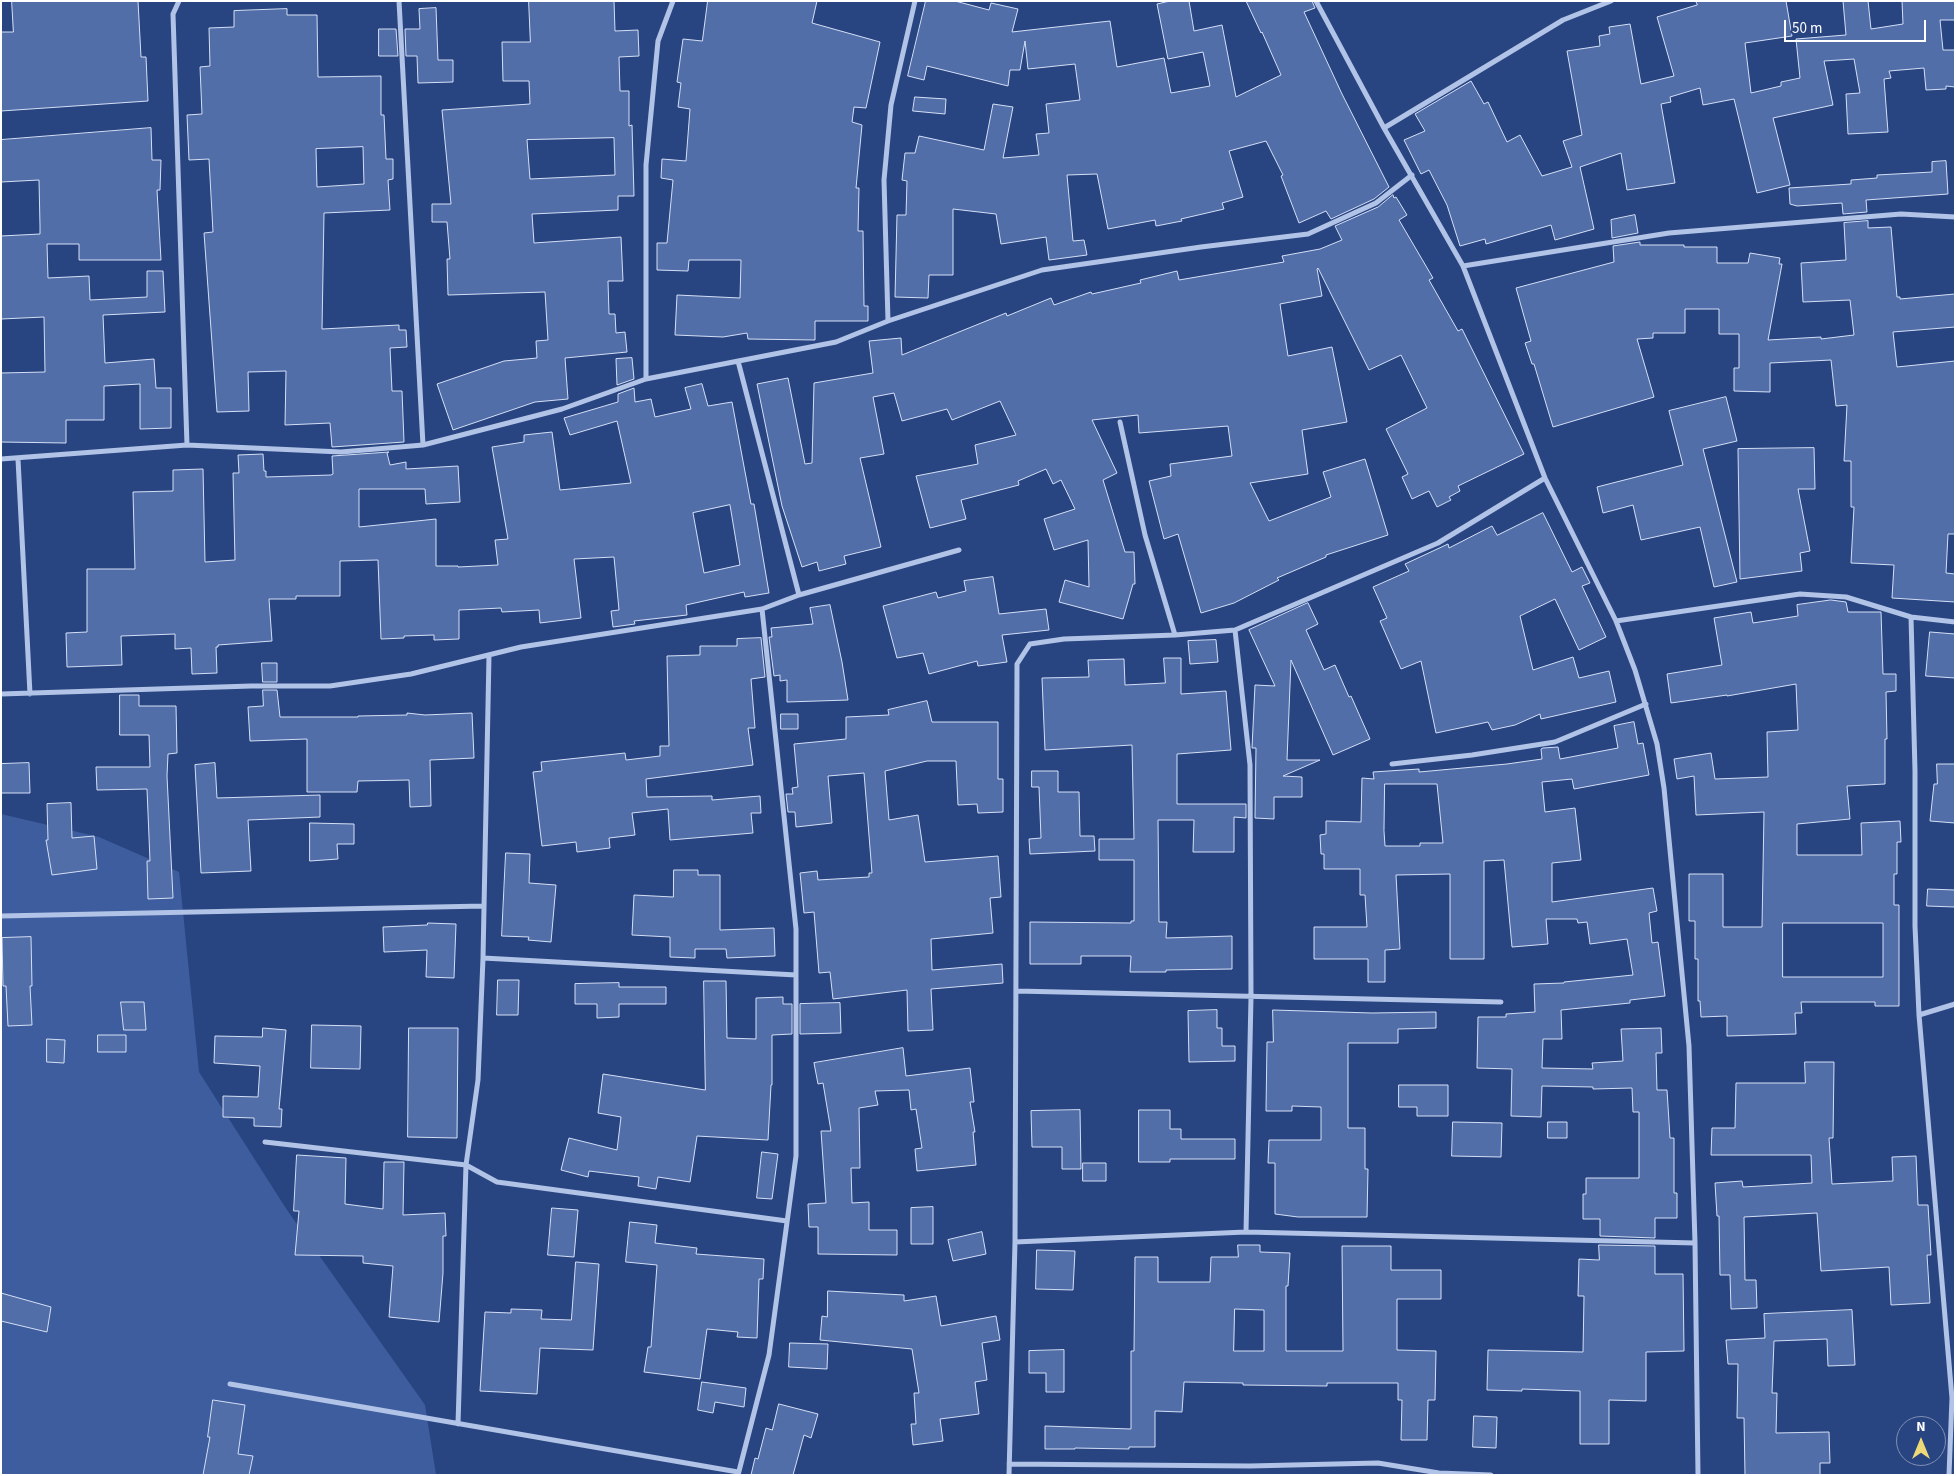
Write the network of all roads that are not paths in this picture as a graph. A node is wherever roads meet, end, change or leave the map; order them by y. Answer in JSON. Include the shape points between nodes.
{"nodes":[{"id":1,"x":179,"y":1,"type":"edge"},
{"id":2,"x":399,"y":1,"type":"edge"},
{"id":3,"x":672,"y":1,"type":"edge"},
{"id":4,"x":915,"y":1,"type":"edge"},
{"id":5,"x":1316,"y":1,"type":"edge"},
{"id":6,"x":1611,"y":1,"type":"edge"},
{"id":7,"x":1384,"y":128,"type":"junction"},
{"id":8,"x":1412,"y":175,"type":"junction"},
{"id":9,"x":1955,"y":217,"type":"edge"},
{"id":10,"x":1463,"y":266,"type":"junction"},
{"id":11,"x":888,"y":321,"type":"junction"},
{"id":12,"x":738,"y":361,"type":"junction"},
{"id":13,"x":646,"y":379,"type":"junction"},
{"id":14,"x":1120,"y":422,"type":"dead end"},
{"id":15,"x":187,"y":445,"type":"junction"},
{"id":16,"x":423,"y":445,"type":"junction"},
{"id":17,"x":1,"y":459,"type":"edge"},
{"id":18,"x":18,"y":459,"type":"junction"},
{"id":19,"x":1545,"y":478,"type":"junction"},
{"id":20,"x":960,"y":550,"type":"dead end"},
{"id":21,"x":798,"y":595,"type":"junction"},
{"id":22,"x":762,"y":610,"type":"junction"},
{"id":23,"x":1911,"y":617,"type":"junction"},
{"id":24,"x":1616,"y":621,"type":"junction"},
{"id":25,"x":1955,"y":622,"type":"edge"},
{"id":26,"x":1235,"y":630,"type":"junction"},
{"id":27,"x":1175,"y":635,"type":"junction"},
{"id":28,"x":489,"y":655,"type":"junction"},
{"id":29,"x":1,"y":694,"type":"edge"},
{"id":30,"x":30,"y":694,"type":"junction"},
{"id":31,"x":1646,"y":704,"type":"junction"},
{"id":32,"x":1392,"y":764,"type":"dead end"},
{"id":33,"x":484,"y":906,"type":"junction"},
{"id":34,"x":1,"y":916,"type":"edge"},
{"id":35,"x":483,"y":958,"type":"junction"},
{"id":36,"x":796,"y":975,"type":"junction"},
{"id":37,"x":1016,"y":991,"type":"junction"},
{"id":38,"x":1251,"y":997,"type":"junction"},
{"id":39,"x":1501,"y":1002,"type":"dead end"},
{"id":40,"x":1955,"y":1004,"type":"edge"},
{"id":41,"x":1919,"y":1014,"type":"junction"},
{"id":42,"x":265,"y":1142,"type":"dead end"},
{"id":43,"x":466,"y":1165,"type":"junction"},
{"id":44,"x":787,"y":1221,"type":"junction"},
{"id":45,"x":1246,"y":1232,"type":"junction"},
{"id":46,"x":1016,"y":1242,"type":"junction"},
{"id":47,"x":1695,"y":1243,"type":"junction"},
{"id":48,"x":230,"y":1384,"type":"dead end"},
{"id":49,"x":458,"y":1424,"type":"junction"},
{"id":50,"x":1009,"y":1464,"type":"junction"},
{"id":51,"x":738,"y":1474,"type":"edge"},
{"id":52,"x":1009,"y":1475,"type":"edge"},
{"id":53,"x":1491,"y":1475,"type":"edge"},
{"id":54,"x":1698,"y":1475,"type":"edge"},
{"id":55,"x":1949,"y":1475,"type":"edge"}],
"edges":[{"from":1,"to":15,"type":"street","via":[[173,14]]},
{"from":2,"to":16,"type":"street"},
{"from":3,"to":13,"type":"street","via":[[658,41],[646,164]]},
{"from":4,"to":11,"type":"street","via":[[890,105],[884,180]]},
{"from":5,"to":7,"type":"street"},
{"from":6,"to":7,"type":"street","via":[[1563,20]]},
{"from":7,"to":8,"type":"street"},
{"from":8,"to":10,"type":"street"},
{"from":8,"to":11,"type":"street","via":[[1376,203],[1308,234],[1042,270]]},
{"from":9,"to":10,"type":"street","via":[[1901,214],[1669,234]]},
{"from":10,"to":19,"type":"street"},
{"from":11,"to":12,"type":"street","via":[[836,342]]},
{"from":12,"to":13,"type":"street"},
{"from":12,"to":21,"type":"street"},
{"from":13,"to":16,"type":"street","via":[[562,409]]},
{"from":14,"to":27,"type":"street","via":[[1144,535]]},
{"from":15,"to":16,"type":"street","via":[[341,452]]},
{"from":15,"to":18,"type":"street"},
{"from":17,"to":18,"type":"street"},
{"from":18,"to":30,"type":"street"},
{"from":19,"to":24,"type":"street"},
{"from":19,"to":26,"type":"street","via":[[1438,543]]},
{"from":20,"to":21,"type":"street"},
{"from":21,"to":22,"type":"street"},
{"from":22,"to":28,"type":"street","via":[[522,647]]},
{"from":22,"to":36,"type":"street","via":[[796,930]]},
{"from":23,"to":24,"type":"street","via":[[1846,597],[1800,594]]},
{"from":23,"to":25,"type":"street"},
{"from":23,"to":41,"type":"street"},
{"from":24,"to":31,"type":"street"},
{"from":26,"to":27,"type":"street"},
{"from":26,"to":38,"type":"street","via":[[1250,765]]},
{"from":27,"to":37,"type":"street","via":[[1064,638],[1030,644],[1017,664]]},
{"from":28,"to":30,"type":"street","via":[[411,674],[330,686]]},
{"from":28,"to":33,"type":"street"},
{"from":29,"to":30,"type":"street"},
{"from":31,"to":32,"type":"street","via":[[1555,742]]},
{"from":31,"to":47,"type":"street","via":[[1664,788],[1688,1036]]},
{"from":33,"to":34,"type":"street"},
{"from":33,"to":35,"type":"street"},
{"from":35,"to":36,"type":"street"},
{"from":35,"to":43,"type":"street","via":[[478,1080]]},
{"from":36,"to":44,"type":"street","via":[[796,1156]]},
{"from":37,"to":38,"type":"street"},
{"from":37,"to":46,"type":"street"},
{"from":38,"to":39,"type":"street"},
{"from":38,"to":45,"type":"street"},
{"from":40,"to":41,"type":"street"},
{"from":41,"to":55,"type":"street","via":[[1952,1398]]},
{"from":42,"to":43,"type":"street"},
{"from":43,"to":44,"type":"street","via":[[497,1182]]},
{"from":43,"to":49,"type":"street"},
{"from":44,"to":51,"type":"street","via":[[769,1355]]},
{"from":45,"to":46,"type":"street"},
{"from":45,"to":47,"type":"street"},
{"from":46,"to":50,"type":"street"},
{"from":47,"to":54,"type":"street"},
{"from":48,"to":49,"type":"street"},
{"from":49,"to":51,"type":"street"},
{"from":50,"to":52,"type":"street"},
{"from":50,"to":53,"type":"street","via":[[1250,1466],[1378,1463],[1439,1473]]}]}
